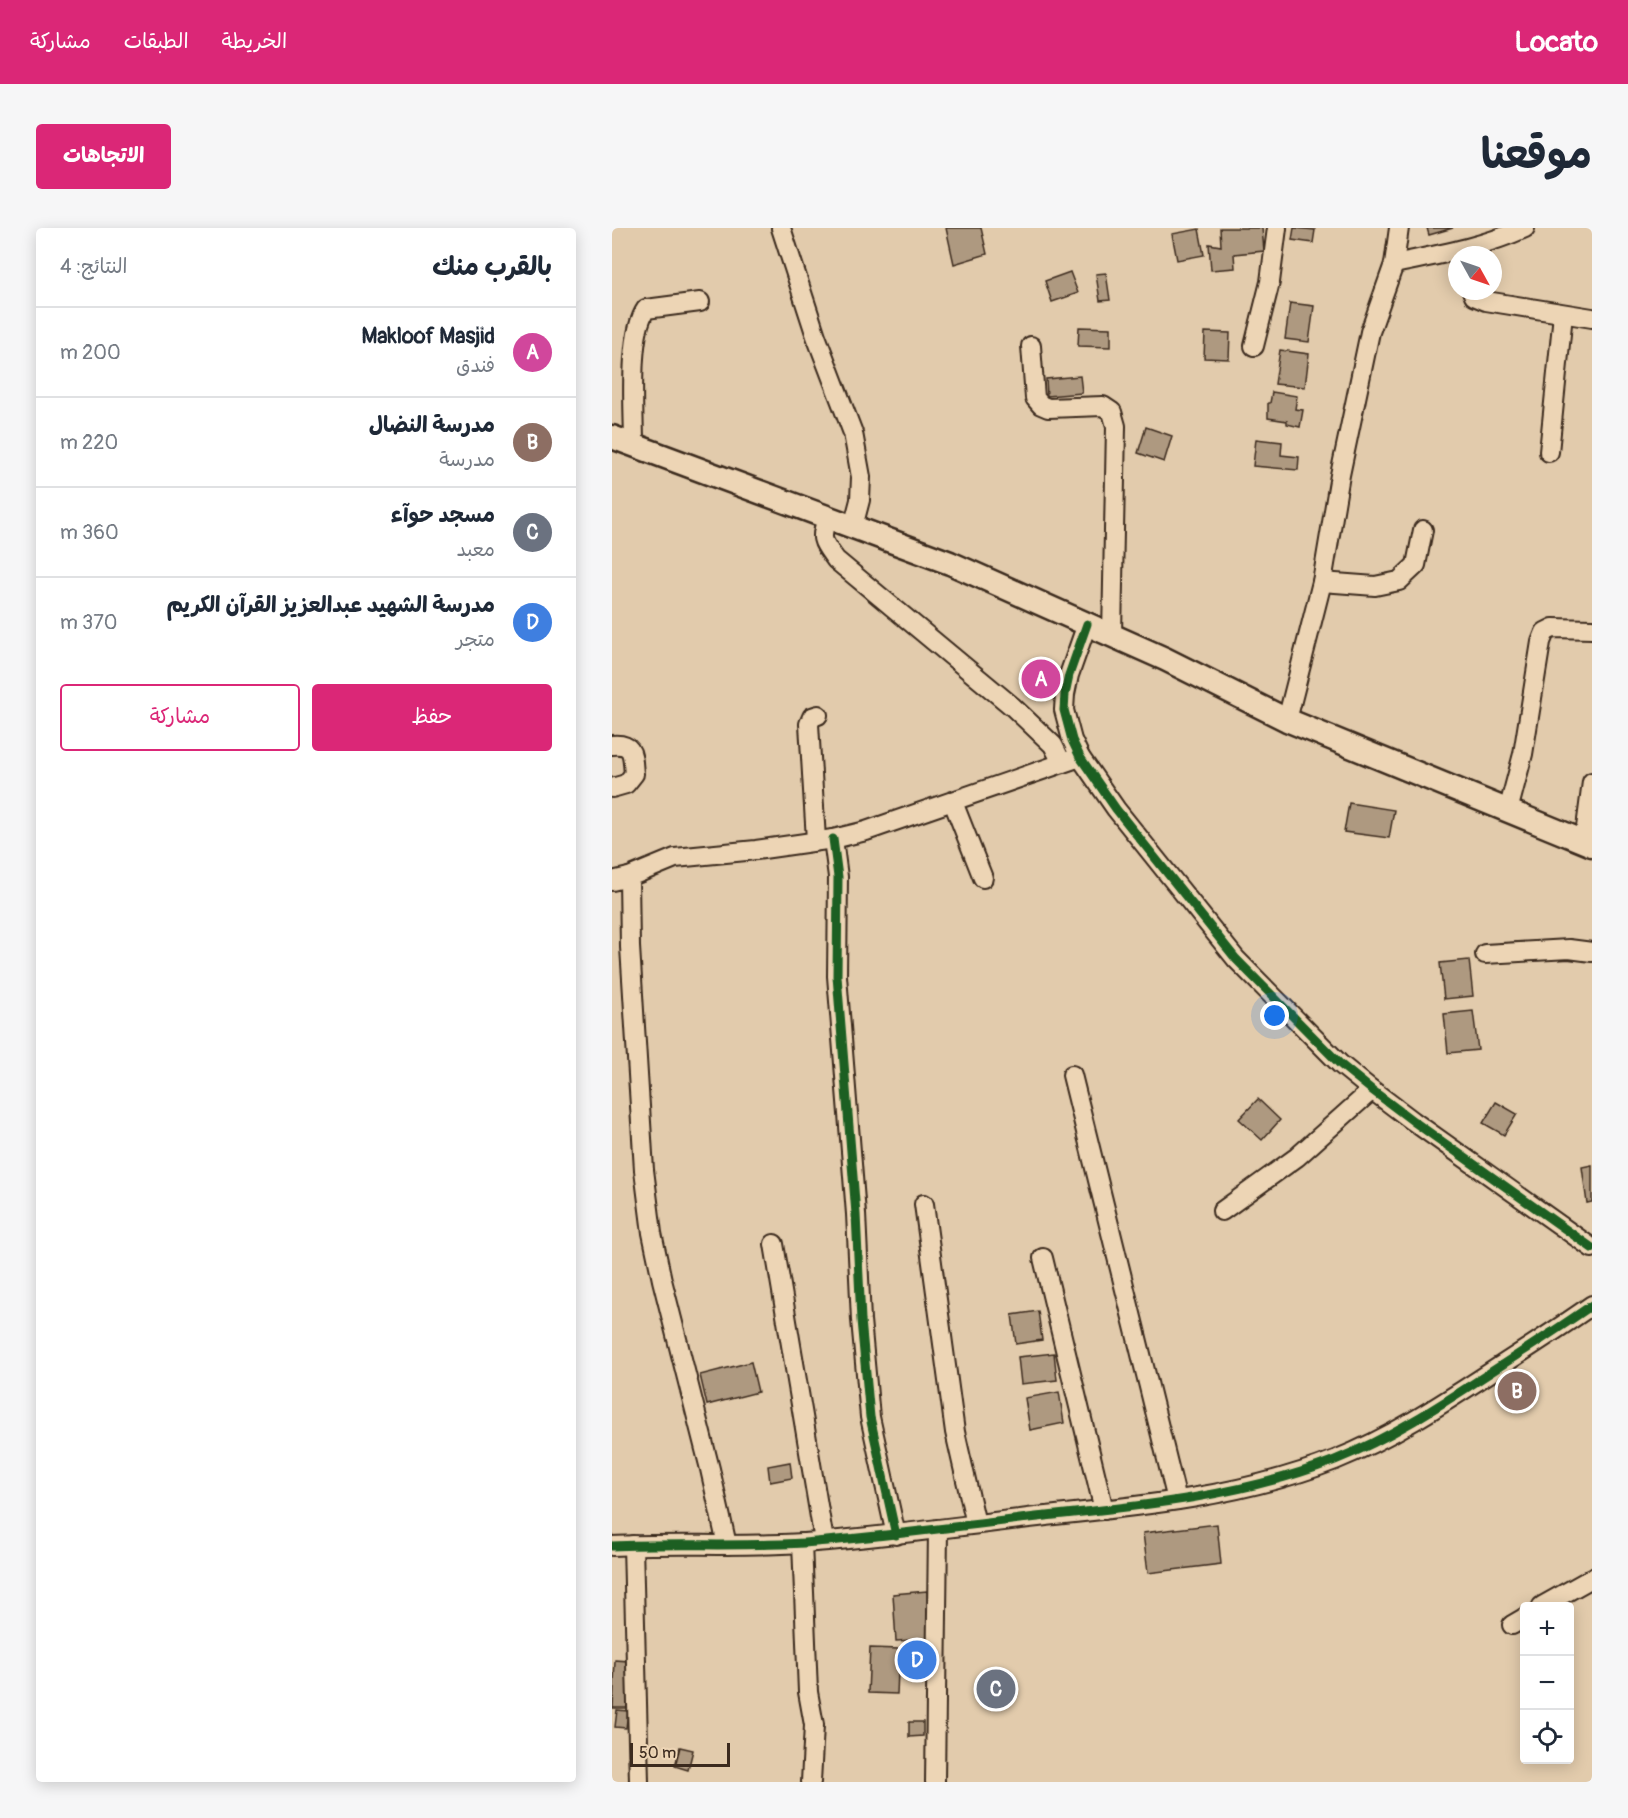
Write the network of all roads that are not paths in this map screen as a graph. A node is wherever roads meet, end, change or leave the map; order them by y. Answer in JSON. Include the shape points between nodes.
{"nodes":[{"id":1,"x":781,"y":228,"type":"edge"},
{"id":2,"x":1277,"y":228,"type":"edge"},
{"id":3,"x":1399,"y":228,"type":"edge"},
{"id":4,"x":1525,"y":228,"type":"edge"},
{"id":5,"x":1481,"y":246,"type":"edge"},
{"id":6,"x":1448,"y":254,"type":"edge"},
{"id":7,"x":1394,"y":264,"type":"junction"},
{"id":8,"x":1484,"y":300,"type":"edge"},
{"id":9,"x":700,"y":302,"type":"dead end"},
{"id":10,"x":1563,"y":314,"type":"junction"},
{"id":11,"x":1592,"y":318,"type":"edge"},
{"id":12,"x":1031,"y":346,"type":"dead end"},
{"id":13,"x":1254,"y":346,"type":"dead end"},
{"id":14,"x":612,"y":437,"type":"edge"},
{"id":15,"x":634,"y":445,"type":"junction"},
{"id":16,"x":1549,"y":452,"type":"dead end"},
{"id":17,"x":827,"y":519,"type":"junction"},
{"id":18,"x":853,"y":527,"type":"junction"},
{"id":19,"x":1423,"y":530,"type":"dead end"},
{"id":20,"x":1322,"y":582,"type":"junction"},
{"id":21,"x":1087,"y":624,"type":"junction"},
{"id":22,"x":1592,"y":629,"type":"edge"},
{"id":23,"x":1112,"y":635,"type":"junction"},
{"id":24,"x":818,"y":715,"type":"dead end"},
{"id":25,"x":1287,"y":720,"type":"junction"},
{"id":26,"x":612,"y":745,"type":"edge"},
{"id":27,"x":1080,"y":757,"type":"junction"},
{"id":28,"x":1062,"y":763,"type":"junction"},
{"id":29,"x":1592,"y":783,"type":"edge"},
{"id":30,"x":612,"y":788,"type":"edge"},
{"id":31,"x":953,"y":802,"type":"junction"},
{"id":32,"x":1508,"y":811,"type":"junction"},
{"id":33,"x":825,"y":839,"type":"junction"},
{"id":34,"x":1588,"y":844,"type":"edge"},
{"id":35,"x":983,"y":878,"type":"dead end"},
{"id":36,"x":621,"y":879,"type":"edge"},
{"id":37,"x":1592,"y":952,"type":"edge"},
{"id":38,"x":1485,"y":954,"type":"dead end"},
{"id":39,"x":1072,"y":1075,"type":"dead end"},
{"id":40,"x":1372,"y":1090,"type":"junction"},
{"id":41,"x":924,"y":1204,"type":"dead end"},
{"id":42,"x":1222,"y":1211,"type":"dead end"},
{"id":43,"x":1592,"y":1227,"type":"edge"},
{"id":44,"x":1573,"y":1235,"type":"junction"},
{"id":45,"x":774,"y":1244,"type":"dead end"},
{"id":46,"x":1592,"y":1248,"type":"edge"},
{"id":47,"x":1042,"y":1258,"type":"dead end"},
{"id":48,"x":1592,"y":1305,"type":"edge"},
{"id":49,"x":1178,"y":1500,"type":"junction"},
{"id":50,"x":1104,"y":1510,"type":"junction"},
{"id":51,"x":976,"y":1524,"type":"junction"},
{"id":52,"x":938,"y":1528,"type":"junction"},
{"id":53,"x":896,"y":1535,"type":"junction"},
{"id":54,"x":824,"y":1541,"type":"junction"},
{"id":55,"x":801,"y":1543,"type":"junction"},
{"id":56,"x":633,"y":1545,"type":"junction"},
{"id":57,"x":727,"y":1545,"type":"junction"},
{"id":58,"x":612,"y":1546,"type":"edge"},
{"id":59,"x":1592,"y":1578,"type":"edge"},
{"id":60,"x":1549,"y":1602,"type":"edge"},
{"id":61,"x":639,"y":1782,"type":"edge"},
{"id":62,"x":811,"y":1782,"type":"edge"},
{"id":63,"x":935,"y":1782,"type":"edge"}],
"edges":[{"from":1,"to":18,"type":"street","via":[[853,433],[861,500]]},
{"from":2,"to":13,"type":"street","via":[[1270,282]]},
{"from":3,"to":7,"type":"street"},
{"from":4,"to":5,"type":"street"},
{"from":6,"to":7,"type":"street"},
{"from":7,"to":20,"type":"street","via":[[1370,332]]},
{"from":8,"to":10,"type":"street"},
{"from":9,"to":15,"type":"street","via":[[646,309],[639,318]]},
{"from":10,"to":11,"type":"street"},
{"from":10,"to":16,"type":"street"},
{"from":12,"to":23,"type":"street","via":[[1035,399],[1041,405],[1102,406],[1112,412],[1116,426]]},
{"from":14,"to":15,"type":"main road"},
{"from":15,"to":17,"type":"main road"},
{"from":17,"to":18,"type":"main road"},
{"from":17,"to":28,"type":"street","via":[[823,542],[836,560],[1021,714],[1053,745]]},
{"from":18,"to":21,"type":"main road","via":[[950,563]]},
{"from":19,"to":20,"type":"street","via":[[1416,565],[1399,581],[1375,586]]},
{"from":20,"to":25,"type":"street"},
{"from":21,"to":23,"type":"main road"},
{"from":21,"to":27,"type":"street","via":[[1068,675],[1064,710]]},
{"from":22,"to":32,"type":"street","via":[[1553,628],[1545,632],[1523,754]]},
{"from":23,"to":25,"type":"main road"},
{"from":24,"to":33,"type":"street","via":[[809,724]]},
{"from":25,"to":32,"type":"main road"},
{"from":26,"to":30,"type":"street","via":[[621,744],[632,752],[634,774],[626,784]]},
{"from":27,"to":28,"type":"street"},
{"from":27,"to":40,"type":"street","via":[[1236,958],[1340,1064]]},
{"from":28,"to":31,"type":"street"},
{"from":29,"to":34,"type":"street"},
{"from":31,"to":33,"type":"street","via":[[866,831]]},
{"from":31,"to":35,"type":"street"},
{"from":32,"to":34,"type":"main road"},
{"from":33,"to":36,"type":"street","via":[[675,858]]},
{"from":33,"to":53,"type":"street","via":[[838,877],[837,976],[870,1417]]},
{"from":36,"to":57,"type":"street","via":[[630,947],[644,1170],[652,1233]]},
{"from":37,"to":38,"type":"street","via":[[1569,949]]},
{"from":39,"to":49,"type":"street"},
{"from":40,"to":42,"type":"street","via":[[1297,1157]]},
{"from":40,"to":44,"type":"street"},
{"from":41,"to":51,"type":"street","via":[[955,1432]]},
{"from":43,"to":44,"type":"street"},
{"from":44,"to":46,"type":"street"},
{"from":45,"to":54,"type":"street"},
{"from":47,"to":50,"type":"street"},
{"from":48,"to":49,"type":"street","via":[[1436,1408],[1368,1446],[1293,1476]]},
{"from":49,"to":50,"type":"street"},
{"from":50,"to":51,"type":"street"},
{"from":51,"to":52,"type":"street"},
{"from":52,"to":53,"type":"street"},
{"from":52,"to":63,"type":"street"},
{"from":53,"to":54,"type":"street"},
{"from":54,"to":55,"type":"street"},
{"from":55,"to":57,"type":"street"},
{"from":55,"to":62,"type":"street","via":[[808,1692],[814,1725]]},
{"from":56,"to":57,"type":"street"},
{"from":56,"to":58,"type":"street"},
{"from":56,"to":61,"type":"street"},
{"from":59,"to":60,"type":"street"}]}
